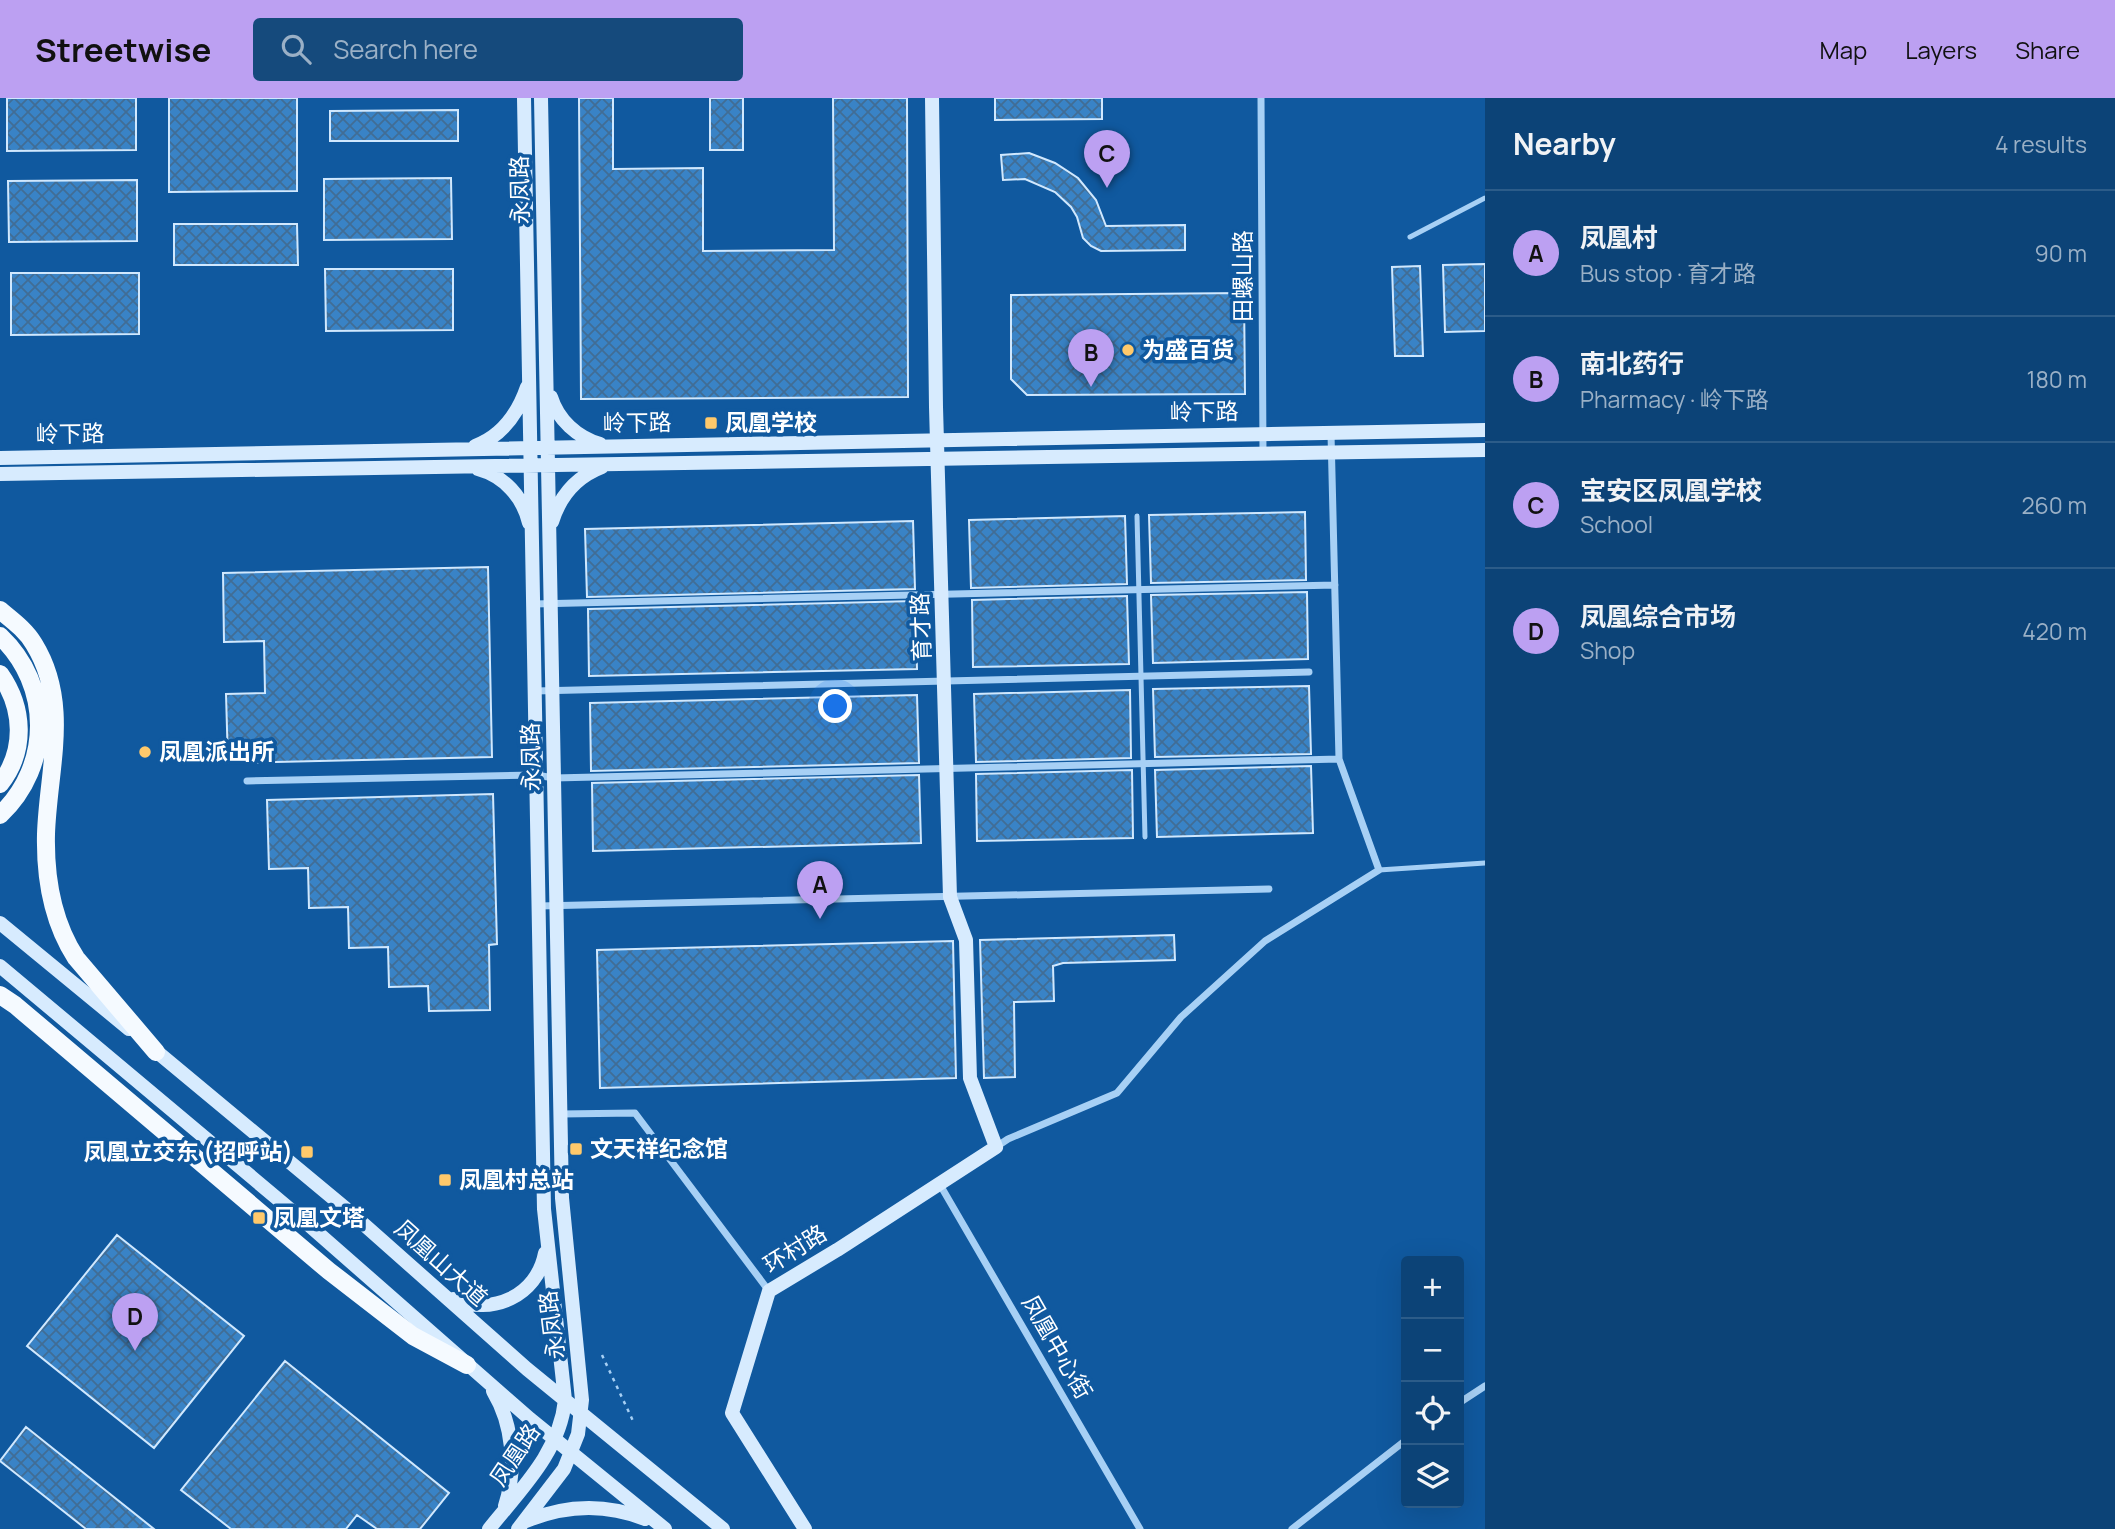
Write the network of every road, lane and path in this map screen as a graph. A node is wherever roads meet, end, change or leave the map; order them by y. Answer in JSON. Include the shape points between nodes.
{"nodes":[{"id":1,"x":524,"y":98,"type":"edge"},
{"id":2,"x":541,"y":98,"type":"edge"},
{"id":3,"x":932,"y":98,"type":"edge"},
{"id":4,"x":1261,"y":98,"type":"edge"},
{"id":5,"x":1485,"y":198,"type":"edge"},
{"id":6,"x":1410,"y":237,"type":"dead end"},
{"id":7,"x":530,"y":372,"type":"junction"},
{"id":8,"x":547,"y":380,"type":"junction"},
{"id":9,"x":1485,"y":430,"type":"edge"},
{"id":10,"x":1331,"y":433,"type":"junction"},
{"id":11,"x":1263,"y":434,"type":"junction"},
{"id":12,"x":938,"y":440,"type":"junction"},
{"id":13,"x":615,"y":446,"type":"junction"},
{"id":14,"x":548,"y":447,"type":"junction"},
{"id":15,"x":531,"y":448,"type":"junction"},
{"id":16,"x":461,"y":449,"type":"junction"},
{"id":17,"x":1485,"y":450,"type":"edge"},
{"id":18,"x":1332,"y":452,"type":"junction"},
{"id":19,"x":1263,"y":453,"type":"junction"},
{"id":20,"x":0,"y":458,"type":"edge"},
{"id":21,"x":939,"y":459,"type":"junction"},
{"id":22,"x":619,"y":464,"type":"junction"},
{"id":23,"x":548,"y":465,"type":"junction"},
{"id":24,"x":531,"y":466,"type":"junction"},
{"id":25,"x":459,"y":467,"type":"junction"},
{"id":26,"x":0,"y":474,"type":"edge"},
{"id":27,"x":1137,"y":516,"type":"dead end"},
{"id":28,"x":550,"y":538,"type":"junction"},
{"id":29,"x":532,"y":541,"type":"junction"},
{"id":30,"x":1335,"y":585,"type":"junction"},
{"id":31,"x":1139,"y":589,"type":"junction"},
{"id":32,"x":943,"y":594,"type":"junction"},
{"id":33,"x":534,"y":604,"type":"junction"},
{"id":34,"x":551,"y":604,"type":"junction"},
{"id":35,"x":0,"y":610,"type":"edge"},
{"id":36,"x":0,"y":636,"type":"edge"},
{"id":37,"x":1309,"y":672,"type":"dead end"},
{"id":38,"x":0,"y":674,"type":"edge"},
{"id":39,"x":1141,"y":677,"type":"junction"},
{"id":40,"x":945,"y":681,"type":"junction"},
{"id":41,"x":535,"y":691,"type":"junction"},
{"id":42,"x":552,"y":691,"type":"junction"},
{"id":43,"x":1339,"y":759,"type":"junction"},
{"id":44,"x":1143,"y":764,"type":"junction"},
{"id":45,"x":947,"y":768,"type":"junction"},
{"id":46,"x":536,"y":775,"type":"junction"},
{"id":47,"x":554,"y":778,"type":"junction"},
{"id":48,"x":247,"y":781,"type":"dead end"},
{"id":49,"x":2,"y":782,"type":"edge"},
{"id":50,"x":0,"y":815,"type":"edge"},
{"id":51,"x":1145,"y":837,"type":"dead end"},
{"id":52,"x":1485,"y":863,"type":"edge"},
{"id":53,"x":1379,"y":870,"type":"junction"},
{"id":54,"x":1269,"y":889,"type":"dead end"},
{"id":55,"x":950,"y":897,"type":"junction"},
{"id":56,"x":539,"y":906,"type":"junction"},
{"id":57,"x":556,"y":906,"type":"junction"},
{"id":58,"x":0,"y":923,"type":"edge"},
{"id":59,"x":0,"y":966,"type":"edge"},
{"id":60,"x":0,"y":995,"type":"edge"},
{"id":61,"x":156,"y":1052,"type":"junction"},
{"id":62,"x":560,"y":1114,"type":"junction"},
{"id":63,"x":996,"y":1147,"type":"junction"},
{"id":64,"x":939,"y":1183,"type":"junction"},
{"id":65,"x":546,"y":1241,"type":"junction"},
{"id":66,"x":769,"y":1291,"type":"junction"},
{"id":67,"x":445,"y":1296,"type":"junction"},
{"id":68,"x":602,"y":1355,"type":"dead end"},
{"id":69,"x":467,"y":1365,"type":"junction"},
{"id":70,"x":488,"y":1384,"type":"junction"},
{"id":71,"x":1485,"y":1386,"type":"edge"},
{"id":72,"x":565,"y":1400,"type":"junction"},
{"id":73,"x":1464,"y":1401,"type":"edge"},
{"id":74,"x":582,"y":1413,"type":"junction"},
{"id":75,"x":634,"y":1423,"type":"dead end"},
{"id":76,"x":556,"y":1440,"type":"junction"},
{"id":77,"x":1401,"y":1444,"type":"edge"},
{"id":78,"x":572,"y":1453,"type":"junction"},
{"id":79,"x":503,"y":1511,"type":"junction"},
{"id":80,"x":521,"y":1525,"type":"edge"},
{"id":81,"x":662,"y":1526,"type":"edge"},
{"id":82,"x":489,"y":1529,"type":"edge"},
{"id":83,"x":723,"y":1529,"type":"edge"},
{"id":84,"x":804,"y":1529,"type":"edge"},
{"id":85,"x":1140,"y":1529,"type":"edge"},
{"id":86,"x":1292,"y":1529,"type":"edge"}],
"edges":[{"from":1,"to":7,"type":"street","name":"永凤路"},
{"from":2,"to":8,"type":"street","name":"永凤路"},
{"from":3,"to":12,"type":"street","name":"育才路"},
{"from":4,"to":11,"type":"street","name":"田螺山路"},
{"from":5,"to":6,"type":"lane"},
{"from":7,"to":15,"type":"street","name":"永凤路"},
{"from":7,"to":16,"type":"street","via":[[522,400],[506,425],[488,441]]},
{"from":8,"to":13,"type":"street","via":[[555,409],[570,426],[592,442]]},
{"from":8,"to":14,"type":"street","name":"永凤路"},
{"from":9,"to":10,"type":"street","name":"岭下路"},
{"from":10,"to":11,"type":"street","name":"岭下路"},
{"from":10,"to":18,"type":"street"},
{"from":11,"to":12,"type":"street","name":"岭下路"},
{"from":11,"to":19,"type":"street","name":"田螺山路"},
{"from":12,"to":13,"type":"street","name":"岭下路"},
{"from":12,"to":21,"type":"street","name":"育才路"},
{"from":13,"to":14,"type":"street","name":"岭下路"},
{"from":14,"to":15,"type":"street","name":"岭下路"},
{"from":14,"to":23,"type":"street","name":"永凤路"},
{"from":15,"to":16,"type":"street","name":"岭下路"},
{"from":15,"to":24,"type":"street","name":"永凤路"},
{"from":16,"to":20,"type":"street","name":"岭下路"},
{"from":17,"to":18,"type":"street","name":"岭下路"},
{"from":18,"to":19,"type":"street","name":"岭下路"},
{"from":18,"to":30,"type":"street"},
{"from":19,"to":21,"type":"street","name":"岭下路"},
{"from":21,"to":22,"type":"street","name":"岭下路"},
{"from":21,"to":32,"type":"street","name":"育才路"},
{"from":22,"to":23,"type":"street","name":"岭下路"},
{"from":22,"to":28,"type":"street","via":[[597,469],[572,486],[558,508]]},
{"from":23,"to":24,"type":"street","name":"岭下路"},
{"from":23,"to":28,"type":"street","name":"永凤路"},
{"from":24,"to":25,"type":"street","name":"岭下路"},
{"from":24,"to":29,"type":"street","name":"永凤路"},
{"from":25,"to":26,"type":"street","name":"岭下路"},
{"from":25,"to":29,"type":"street","via":[[492,474],[513,491],[528,518]]},
{"from":27,"to":31,"type":"lane"},
{"from":28,"to":34,"type":"street","name":"永凤路"},
{"from":29,"to":33,"type":"street","name":"永凤路"},
{"from":30,"to":31,"type":"street"},
{"from":30,"to":43,"type":"street"},
{"from":31,"to":32,"type":"street"},
{"from":31,"to":39,"type":"lane"},
{"from":32,"to":34,"type":"street"},
{"from":32,"to":40,"type":"street","name":"育才路"},
{"from":33,"to":34,"type":"street"},
{"from":33,"to":41,"type":"street","name":"永凤路"},
{"from":34,"to":42,"type":"street","name":"永凤路"},
{"from":35,"to":61,"type":"main road","bridge":true,"via":[[33,642],[51,684],[56,722],[46,844],[57,921],[76,958]]},
{"from":36,"to":50,"type":"main road","bridge":true,"via":[[29,673],[40,730],[30,776]]},
{"from":37,"to":39,"type":"street"},
{"from":38,"to":49,"type":"main road","via":[[18,711],[20,734]]},
{"from":39,"to":40,"type":"street"},
{"from":39,"to":44,"type":"lane"},
{"from":40,"to":42,"type":"street"},
{"from":40,"to":45,"type":"street","name":"育才路"},
{"from":41,"to":42,"type":"street"},
{"from":41,"to":46,"type":"street","name":"永凤路"},
{"from":42,"to":47,"type":"street","name":"永凤路"},
{"from":43,"to":44,"type":"street"},
{"from":43,"to":53,"type":"street"},
{"from":44,"to":45,"type":"street"},
{"from":44,"to":51,"type":"lane"},
{"from":45,"to":47,"type":"street"},
{"from":45,"to":55,"type":"street","name":"育才路"},
{"from":46,"to":47,"type":"street"},
{"from":46,"to":48,"type":"street"},
{"from":46,"to":56,"type":"street","name":"永凤路"},
{"from":47,"to":57,"type":"street","name":"永凤路"},
{"from":52,"to":53,"type":"lane"},
{"from":53,"to":63,"type":"street","via":[[1265,941],[1181,1017],[1117,1093]]},
{"from":54,"to":55,"type":"street"},
{"from":55,"to":57,"type":"street"},
{"from":55,"to":63,"type":"street","name":"育才路","via":[[967,940],[970,1078]]},
{"from":56,"to":57,"type":"street"},
{"from":56,"to":65,"type":"street","name":"永凤路"},
{"from":57,"to":62,"type":"street","name":"永凤路"},
{"from":58,"to":61,"type":"street","name":"凤凰山大道","bridge":true},
{"from":59,"to":69,"type":"street","via":[[327,1240]]},
{"from":60,"to":69,"type":"main road","via":[[339,1279],[413,1336]]},
{"from":61,"to":67,"type":"street","name":"凤凰山大道"},
{"from":62,"to":66,"type":"street","via":[[635,1113]]},
{"from":62,"to":74,"type":"street","name":"永凤路","via":[[563,1220]]},
{"from":63,"to":64,"type":"street","name":"环村路"},
{"from":64,"to":66,"type":"street","name":"环村路"},
{"from":64,"to":85,"type":"street","name":"凤凰中心街"},
{"from":65,"to":67,"type":"street","via":[[538,1275],[519,1295],[483,1305]]},
{"from":65,"to":72,"type":"street","name":"永凤路"},
{"from":66,"to":84,"type":"street","name":"环村路","via":[[732,1413]]},
{"from":67,"to":72,"type":"street","name":"凤凰山大道"},
{"from":68,"to":75,"type":"path"},
{"from":69,"to":70,"type":"street"},
{"from":70,"to":76,"type":"street"},
{"from":70,"to":79,"type":"street","via":[[501,1406],[510,1443],[511,1479]]},
{"from":71,"to":73,"type":"street"},
{"from":72,"to":74,"type":"street","name":"凤凰山大道"},
{"from":72,"to":76,"type":"street","name":"凤凰路"},
{"from":74,"to":78,"type":"street","name":"凤凰路"},
{"from":74,"to":83,"type":"street","name":"凤凰山大道"},
{"from":76,"to":78,"type":"street"},
{"from":76,"to":79,"type":"street","name":"凤凰路"},
{"from":77,"to":86,"type":"street"},
{"from":78,"to":80,"type":"street","name":"凤凰路"},
{"from":78,"to":81,"type":"street"},
{"from":79,"to":82,"type":"street","name":"凤凰路"},
{"from":80,"to":81,"type":"street","via":[[560,1509],[598,1507],[624,1511]]}]}
